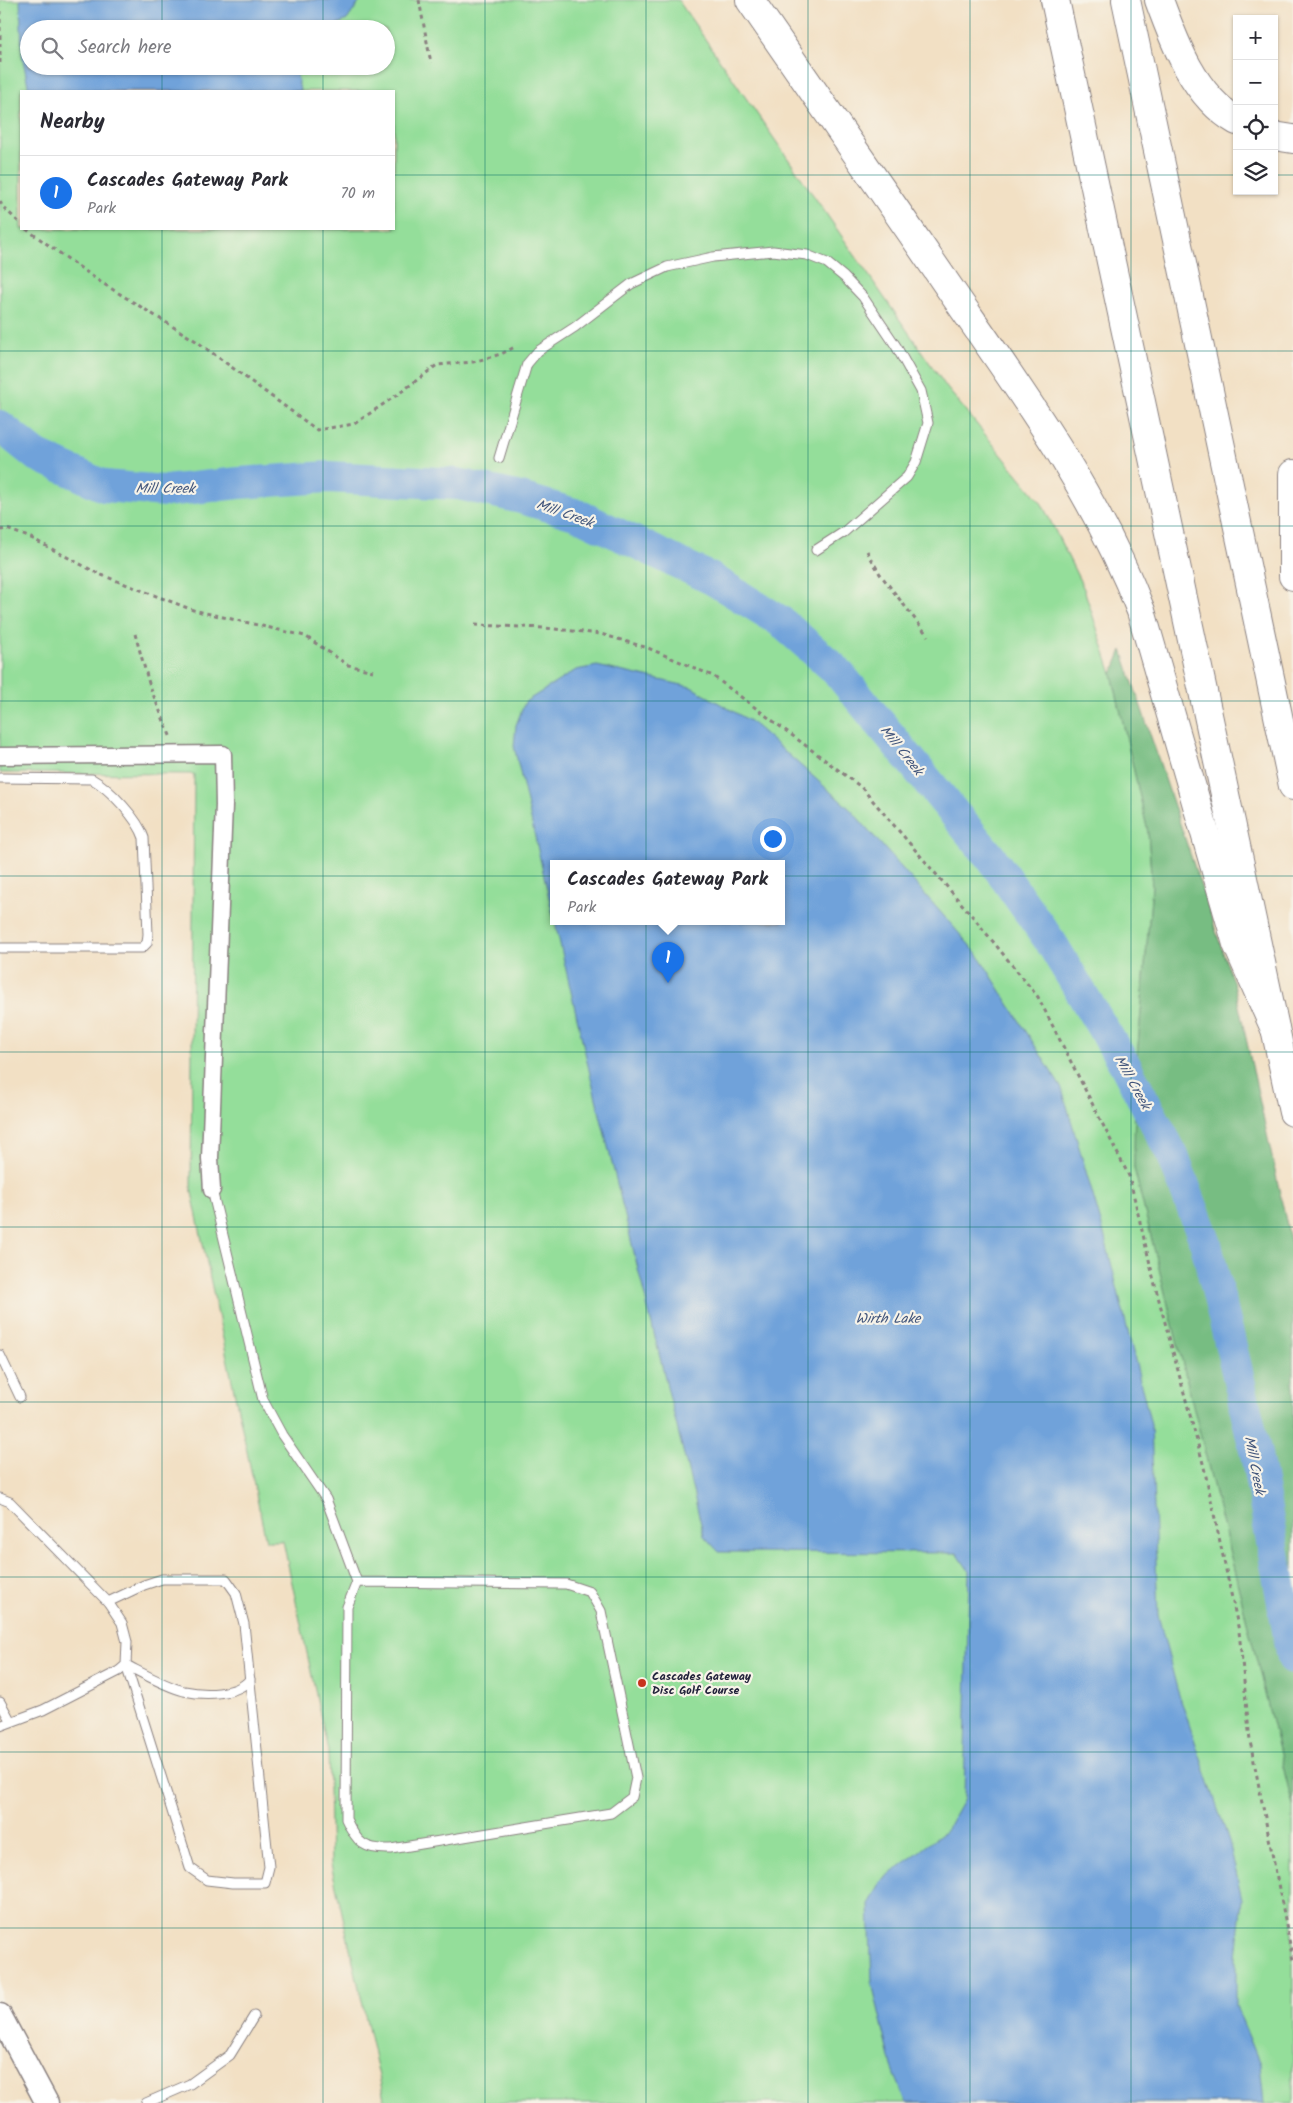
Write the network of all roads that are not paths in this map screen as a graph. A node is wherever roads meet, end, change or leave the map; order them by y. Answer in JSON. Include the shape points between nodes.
{"nodes":[{"id":1,"x":750,"y":0,"type":"edge"},
{"id":2,"x":1055,"y":0,"type":"edge"},
{"id":3,"x":1126,"y":0,"type":"edge"},
{"id":4,"x":1159,"y":0,"type":"edge"},
{"id":5,"x":1233,"y":119,"type":"edge"},
{"id":6,"x":1278,"y":137,"type":"edge"},
{"id":7,"x":1293,"y":139,"type":"edge"},
{"id":8,"x":499,"y":458,"type":"dead end"},
{"id":9,"x":1293,"y":474,"type":"edge"},
{"id":10,"x":816,"y":550,"type":"dead end"},
{"id":11,"x":1293,"y":576,"type":"edge"},
{"id":12,"x":0,"y":756,"type":"edge"},
{"id":13,"x":0,"y":778,"type":"edge"},
{"id":14,"x":1293,"y":786,"type":"edge"},
{"id":15,"x":0,"y":948,"type":"edge"},
{"id":16,"x":1275,"y":1029,"type":"junction"},
{"id":17,"x":1293,"y":1112,"type":"edge"},
{"id":18,"x":212,"y":1190,"type":"joint"},
{"id":19,"x":0,"y":1356,"type":"edge"},
{"id":20,"x":20,"y":1397,"type":"dead end"},
{"id":21,"x":0,"y":1498,"type":"edge"},
{"id":22,"x":357,"y":1582,"type":"junction"},
{"id":23,"x":108,"y":1602,"type":"junction"},
{"id":24,"x":126,"y":1665,"type":"junction"},
{"id":25,"x":250,"y":1679,"type":"junction"},
{"id":26,"x":0,"y":1702,"type":"edge"},
{"id":27,"x":10,"y":1720,"type":"junction"},
{"id":28,"x":0,"y":1726,"type":"edge"},
{"id":29,"x":0,"y":2015,"type":"edge"},
{"id":30,"x":254,"y":2016,"type":"dead end"},
{"id":31,"x":47,"y":2103,"type":"edge"},
{"id":32,"x":146,"y":2103,"type":"edge"}],
"edges":[{"from":1,"to":16,"type":"highway","via":[[1031,406],[1078,479],[1108,534],[1127,574],[1154,650],[1237,944]]},
{"from":2,"to":16,"type":"highway"},
{"from":3,"to":14,"type":"highway"},
{"from":4,"to":5,"type":"highway","via":[[1183,60],[1214,103]]},
{"from":6,"to":7,"type":"highway"},
{"from":8,"to":10,"type":"lane","via":[[527,364],[538,352],[631,284],[667,267],[713,257],[772,251],[807,255],[827,263],[862,297],[896,346],[921,392],[928,423],[916,462],[907,478],[844,532]]},
{"from":9,"to":11,"type":"highway"},
{"from":12,"to":18,"type":"street","via":[[223,754],[224,805],[210,1158]]},
{"from":13,"to":15,"type":"lane","via":[[92,779],[140,825],[144,838],[148,934],[147,943],[142,948]]},
{"from":16,"to":17,"type":"highway"},
{"from":18,"to":22,"type":"lane","via":[[263,1400],[326,1499]]},
{"from":19,"to":20,"type":"lane"},
{"from":21,"to":23,"type":"lane","via":[[10,1502]]},
{"from":22,"to":22,"type":"lane","via":[[347,1607],[346,1819],[361,1844],[374,1849],[391,1849],[611,1813],[632,1797],[636,1778],[601,1611],[590,1592],[566,1584]]},
{"from":23,"to":24,"type":"lane","via":[[122,1623],[127,1642]]},
{"from":23,"to":25,"type":"lane","via":[[162,1579],[226,1579],[236,1593],[244,1624]]},
{"from":24,"to":25,"type":"lane","via":[[183,1691],[218,1693],[234,1690]]},
{"from":24,"to":25,"type":"lane","via":[[190,1868],[207,1880],[233,1883],[266,1883],[269,1868]]},
{"from":24,"to":27,"type":"lane","via":[[119,1672],[42,1710]]},
{"from":26,"to":27,"type":"lane"},
{"from":27,"to":28,"type":"lane"},
{"from":29,"to":31,"type":"main road"},
{"from":30,"to":32,"type":"lane","via":[[230,2055],[190,2084]]}]}
